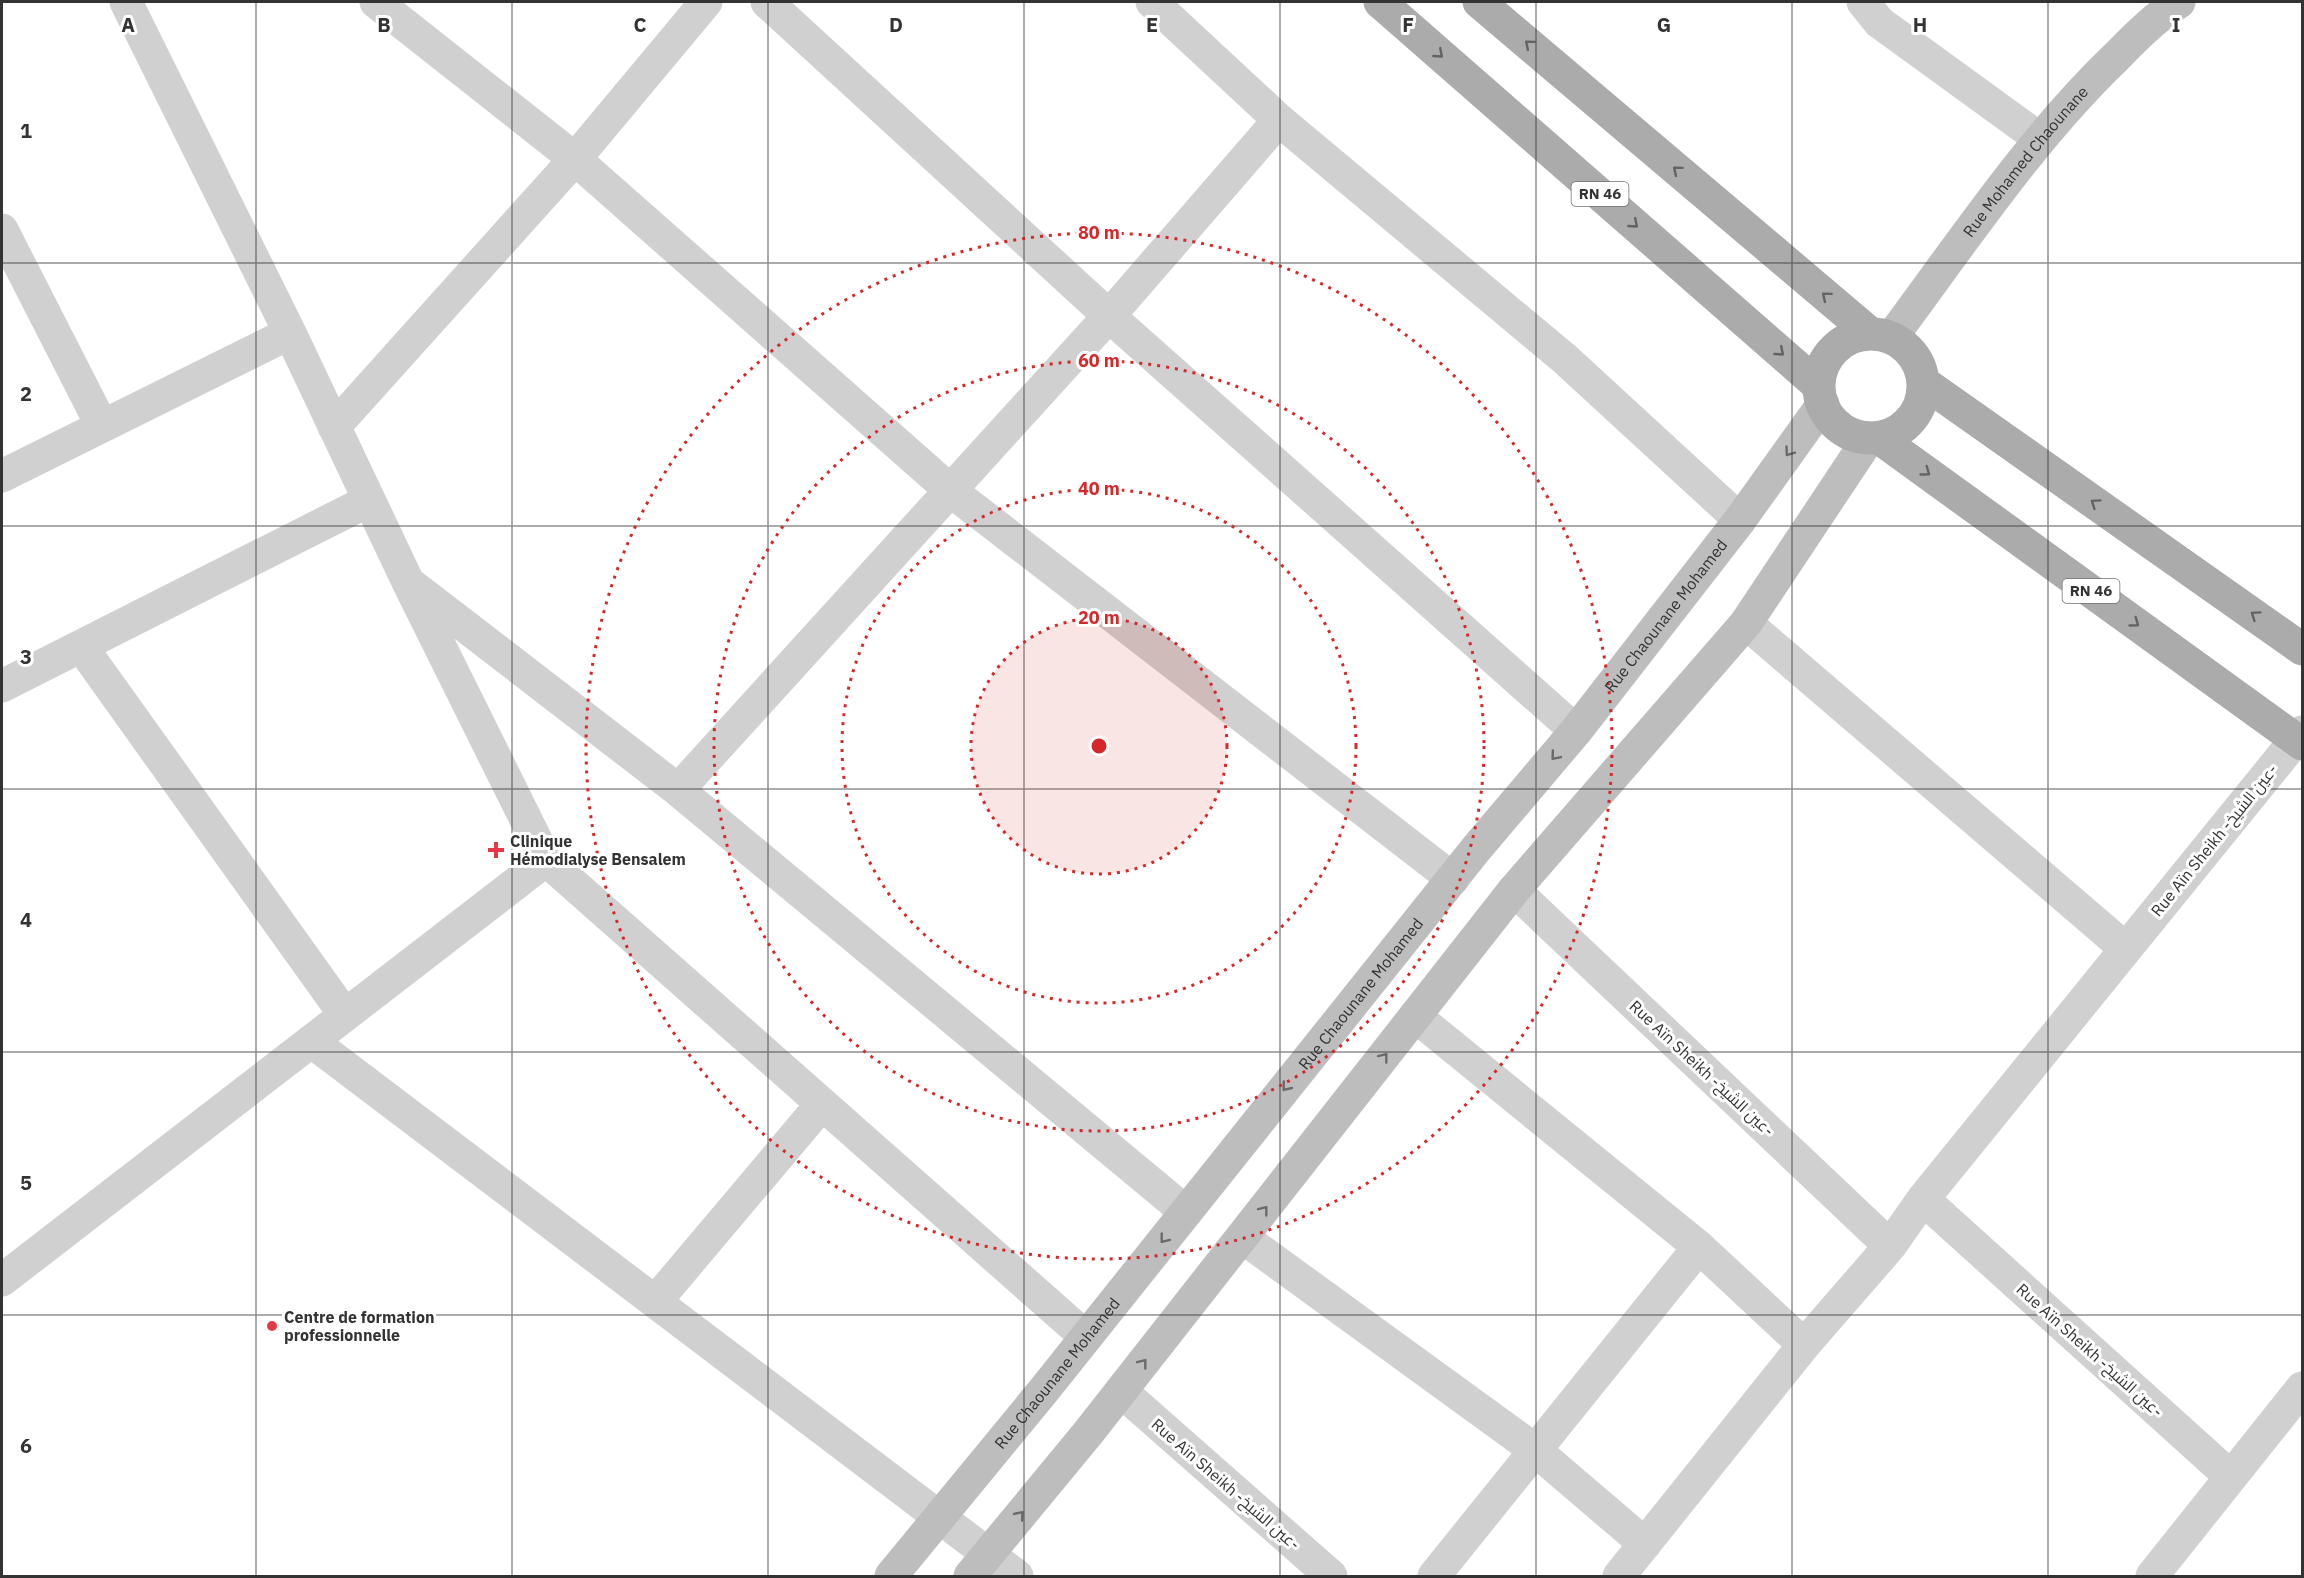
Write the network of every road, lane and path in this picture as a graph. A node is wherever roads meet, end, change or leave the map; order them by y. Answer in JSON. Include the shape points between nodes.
{"nodes":[{"id":1,"x":126,"y":2,"type":"edge"},
{"id":2,"x":376,"y":2,"type":"edge"},
{"id":3,"x":706,"y":2,"type":"edge"},
{"id":4,"x":767,"y":2,"type":"edge"},
{"id":5,"x":1152,"y":2,"type":"edge"},
{"id":6,"x":1380,"y":2,"type":"edge"},
{"id":7,"x":1479,"y":2,"type":"edge"},
{"id":8,"x":1863,"y":2,"type":"edge"},
{"id":9,"x":2161,"y":6,"type":"edge"},
{"id":10,"x":1279,"y":120,"type":"junction"},
{"id":11,"x":2040,"y":139,"type":"junction"},
{"id":12,"x":575,"y":159,"type":"junction"},
{"id":13,"x":2,"y":230,"type":"edge"},
{"id":14,"x":1109,"y":316,"type":"junction"},
{"id":15,"x":290,"y":333,"type":"junction"},
{"id":16,"x":1881,"y":336,"type":"junction"},
{"id":17,"x":1923,"y":382,"type":"junction"},
{"id":18,"x":1821,"y":395,"type":"junction"},
{"id":19,"x":102,"y":426,"type":"junction"},
{"id":20,"x":334,"y":427,"type":"junction"},
{"id":21,"x":1874,"y":438,"type":"junction"},
{"id":22,"x":2,"y":476,"type":"edge"},
{"id":23,"x":951,"y":491,"type":"junction"},
{"id":24,"x":368,"y":501,"type":"junction"},
{"id":25,"x":1740,"y":520,"type":"junction"},
{"id":26,"x":408,"y":582,"type":"junction"},
{"id":27,"x":1746,"y":623,"type":"junction"},
{"id":28,"x":81,"y":646,"type":"junction"},
{"id":29,"x":2302,"y":649,"type":"edge"},
{"id":30,"x":2,"y":686,"type":"edge"},
{"id":31,"x":1576,"y":731,"type":"junction"},
{"id":32,"x":2300,"y":738,"type":"edge"},
{"id":33,"x":678,"y":790,"type":"junction"},
{"id":34,"x":546,"y":860,"type":"junction"},
{"id":35,"x":1453,"y":879,"type":"junction"},
{"id":36,"x":1514,"y":890,"type":"junction"},
{"id":37,"x":2126,"y":949,"type":"junction"},
{"id":38,"x":345,"y":1015,"type":"junction"},
{"id":39,"x":1416,"y":1016,"type":"junction"},
{"id":40,"x":311,"y":1041,"type":"junction"},
{"id":41,"x":822,"y":1104,"type":"junction"},
{"id":42,"x":1923,"y":1199,"type":"junction"},
{"id":43,"x":1186,"y":1212,"type":"junction"},
{"id":44,"x":1242,"y":1238,"type":"junction"},
{"id":45,"x":1890,"y":1246,"type":"junction"},
{"id":46,"x":1699,"y":1247,"type":"junction"},
{"id":47,"x":5,"y":1268,"type":"edge"},
{"id":48,"x":655,"y":1302,"type":"junction"},
{"id":49,"x":1086,"y":1337,"type":"junction"},
{"id":50,"x":1804,"y":1345,"type":"junction"},
{"id":51,"x":2302,"y":1388,"type":"edge"},
{"id":52,"x":1121,"y":1391,"type":"junction"},
{"id":53,"x":1535,"y":1450,"type":"junction"},
{"id":54,"x":2231,"y":1477,"type":"junction"},
{"id":55,"x":940,"y":1518,"type":"junction"},
{"id":56,"x":1645,"y":1544,"type":"junction"},
{"id":57,"x":979,"y":1566,"type":"edge"},
{"id":58,"x":891,"y":1576,"type":"edge"},
{"id":59,"x":1017,"y":1576,"type":"edge"},
{"id":60,"x":1331,"y":1576,"type":"edge"},
{"id":61,"x":1434,"y":1576,"type":"edge"},
{"id":62,"x":1619,"y":1576,"type":"edge"},
{"id":63,"x":2152,"y":1576,"type":"edge"}],
"edges":[{"from":1,"to":15,"type":"street"},
{"from":2,"to":12,"type":"street"},
{"from":3,"to":12,"type":"street"},
{"from":4,"to":14,"type":"street"},
{"from":5,"to":10,"type":"street"},
{"from":6,"to":18,"type":"main road","number":"RN 46","one_way":true},
{"from":16,"to":7,"type":"main road","one_way":true},
{"from":8,"to":11,"type":"street","via":[[1879,22]]},
{"from":9,"to":11,"type":"street","name":"Rue Mohamed Chaounane"},
{"from":10,"to":14,"type":"street"},
{"from":10,"to":25,"type":"street","via":[[1564,359]]},
{"from":11,"to":16,"type":"street","name":"Rue Mohamed Chaounane"},
{"from":12,"to":20,"type":"street"},
{"from":12,"to":23,"type":"street"},
{"from":13,"to":19,"type":"street"},
{"from":14,"to":23,"type":"street"},
{"from":14,"to":31,"type":"street"},
{"from":15,"to":19,"type":"street"},
{"from":15,"to":20,"type":"street"},
{"from":16,"to":17,"type":"main road","via":[[1904,345],[1920,368]]},
{"from":16,"to":18,"type":"main road","via":[[1857,336],[1834,349],[1826,360]]},
{"from":17,"to":21,"type":"main road","via":[[1916,412],[1900,429]]},
{"from":29,"to":17,"type":"main road","one_way":true},
{"from":18,"to":21,"type":"main road","via":[[1830,417],[1841,428]]},
{"from":18,"to":25,"type":"street","name":"Rue Chaounane Mohamed","one_way":true},
{"from":19,"to":22,"type":"street"},
{"from":20,"to":24,"type":"street"},
{"from":21,"to":27,"type":"street"},
{"from":21,"to":32,"type":"main road","number":"RN 46","one_way":true},
{"from":23,"to":33,"type":"street"},
{"from":23,"to":35,"type":"street"},
{"from":24,"to":26,"type":"street"},
{"from":24,"to":28,"type":"street"},
{"from":25,"to":31,"type":"street","name":"Rue Chaounane Mohamed"},
{"from":26,"to":33,"type":"street"},
{"from":26,"to":34,"type":"street"},
{"from":27,"to":36,"type":"street"},
{"from":27,"to":37,"type":"street"},
{"from":28,"to":30,"type":"street"},
{"from":28,"to":38,"type":"street"},
{"from":31,"to":35,"type":"street","name":"Rue Chaounane Mohamed","one_way":true},
{"from":32,"to":37,"type":"street","name":"Rue Aïn Sheikh -عين الشيخ-"},
{"from":33,"to":43,"type":"street"},
{"from":34,"to":38,"type":"street"},
{"from":34,"to":41,"type":"street"},
{"from":35,"to":43,"type":"street","name":"Rue Chaounane Mohamed","one_way":true},
{"from":36,"to":39,"type":"street"},
{"from":36,"to":45,"type":"street","name":"Rue Aïn Sheikh -عين الشيخ-"},
{"from":37,"to":42,"type":"street","name":"Rue Aïn Sheikh -عين الشيخ-"},
{"from":38,"to":40,"type":"street"},
{"from":44,"to":39,"type":"street","one_way":true},
{"from":39,"to":46,"type":"street"},
{"from":40,"to":47,"type":"street"},
{"from":40,"to":48,"type":"street"},
{"from":41,"to":48,"type":"street"},
{"from":41,"to":49,"type":"street"},
{"from":42,"to":45,"type":"street","name":"Rue Aïn Sheikh -عين الشيخ-"},
{"from":42,"to":54,"type":"street","name":"Rue Aïn Sheikh -عين الشيخ-"},
{"from":43,"to":49,"type":"street","name":"Rue Chaounane Mohamed","one_way":true},
{"from":52,"to":44,"type":"street","one_way":true},
{"from":44,"to":53,"type":"street"},
{"from":45,"to":50,"type":"street","name":"Rue Aïn Sheikh -عين الشيخ-"},
{"from":46,"to":50,"type":"street"},
{"from":46,"to":53,"type":"street"},
{"from":48,"to":55,"type":"street"},
{"from":49,"to":55,"type":"street","name":"Rue Chaounane Mohamed"},
{"from":50,"to":56,"type":"street","name":"Rue Aïn Sheikh -عين الشيخ-"},
{"from":51,"to":54,"type":"street"},
{"from":57,"to":52,"type":"street","one_way":true},
{"from":52,"to":60,"type":"street","name":"Rue Aïn Sheikh -عين الشيخ-"},
{"from":53,"to":56,"type":"street"},
{"from":53,"to":61,"type":"street"},
{"from":54,"to":63,"type":"street"},
{"from":55,"to":57,"type":"street"},
{"from":55,"to":58,"type":"street","name":"Rue Chaounane Mohamed"},
{"from":56,"to":62,"type":"street","name":"Rue Aïn Sheikh -عين الشيخ-"},
{"from":57,"to":59,"type":"street"}]}
